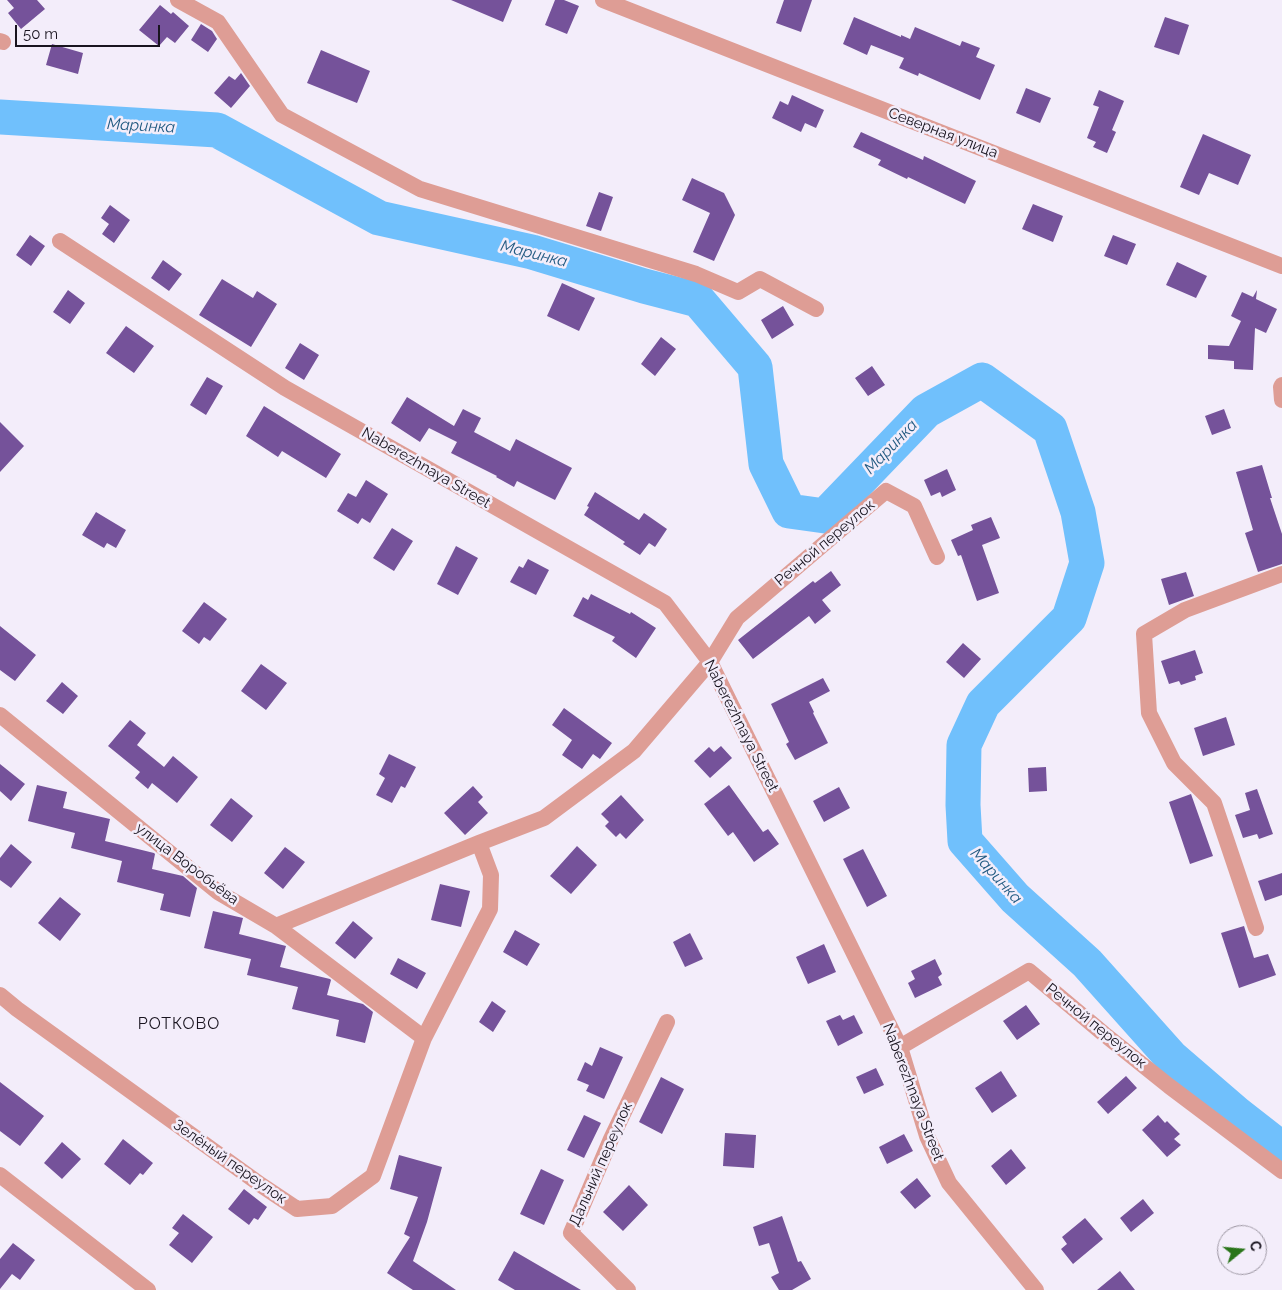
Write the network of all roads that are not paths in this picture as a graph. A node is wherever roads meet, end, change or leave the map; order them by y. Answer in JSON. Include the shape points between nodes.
{"nodes":[{"id":1,"x":178,"y":0,"type":"edge"},
{"id":2,"x":603,"y":0,"type":"edge"},
{"id":3,"x":60,"y":241,"type":"dead end"},
{"id":4,"x":1282,"y":266,"type":"edge"},
{"id":5,"x":816,"y":309,"type":"dead end"},
{"id":6,"x":1282,"y":384,"type":"edge"},
{"id":7,"x":1282,"y":400,"type":"edge"},
{"id":8,"x":936,"y":557,"type":"dead end"},
{"id":9,"x":1282,"y":574,"type":"edge"},
{"id":10,"x":710,"y":662,"type":"junction"},
{"id":11,"x":0,"y":715,"type":"edge"},
{"id":12,"x":479,"y":843,"type":"junction"},
{"id":13,"x":276,"y":926,"type":"junction"},
{"id":14,"x":1256,"y":928,"type":"dead end"},
{"id":15,"x":0,"y":995,"type":"edge"},
{"id":16,"x":667,"y":1022,"type":"dead end"},
{"id":17,"x":424,"y":1038,"type":"junction"},
{"id":18,"x":900,"y":1047,"type":"junction"},
{"id":19,"x":1282,"y":1171,"type":"edge"},
{"id":20,"x":0,"y":1175,"type":"edge"},
{"id":21,"x":148,"y":1290,"type":"edge"},
{"id":22,"x":628,"y":1290,"type":"edge"},
{"id":23,"x":1036,"y":1290,"type":"edge"}],
"edges":[{"from":1,"to":5,"type":"street","via":[[218,22],[282,114],[420,189],[696,274],[738,292],[760,279]]},
{"from":2,"to":4,"type":"street","name":"Северная улица"},
{"from":3,"to":10,"type":"street","name":"Naberezhnaya Street","via":[[285,388],[665,603]]},
{"from":6,"to":7,"type":"street"},
{"from":8,"to":10,"type":"street","name":"Речной переулок","via":[[914,506],[886,491],[737,618]]},
{"from":9,"to":14,"type":"street","via":[[1185,610],[1144,634],[1149,713],[1174,763],[1214,803]]},
{"from":10,"to":12,"type":"street","via":[[634,751],[544,818]]},
{"from":10,"to":18,"type":"street","name":"Naberezhnaya Street"},
{"from":11,"to":13,"type":"street","name":"улица Воробьёва","via":[[218,892]]},
{"from":12,"to":13,"type":"street"},
{"from":12,"to":17,"type":"street","name":"Зелёный переулок","via":[[491,875],[490,909]]},
{"from":13,"to":17,"type":"street","name":"улица Воробьёва"},
{"from":15,"to":17,"type":"street","name":"Зелёный переулок","via":[[297,1209],[332,1206],[373,1176]]},
{"from":16,"to":22,"type":"street","name":"Дальний переулок","via":[[611,1138],[571,1234]]},
{"from":18,"to":19,"type":"street","name":"Речной переулок","via":[[1029,971],[1169,1086]]},
{"from":18,"to":23,"type":"street","name":"Naberezhnaya Street","via":[[927,1136],[949,1183]]},
{"from":20,"to":21,"type":"street"}]}
